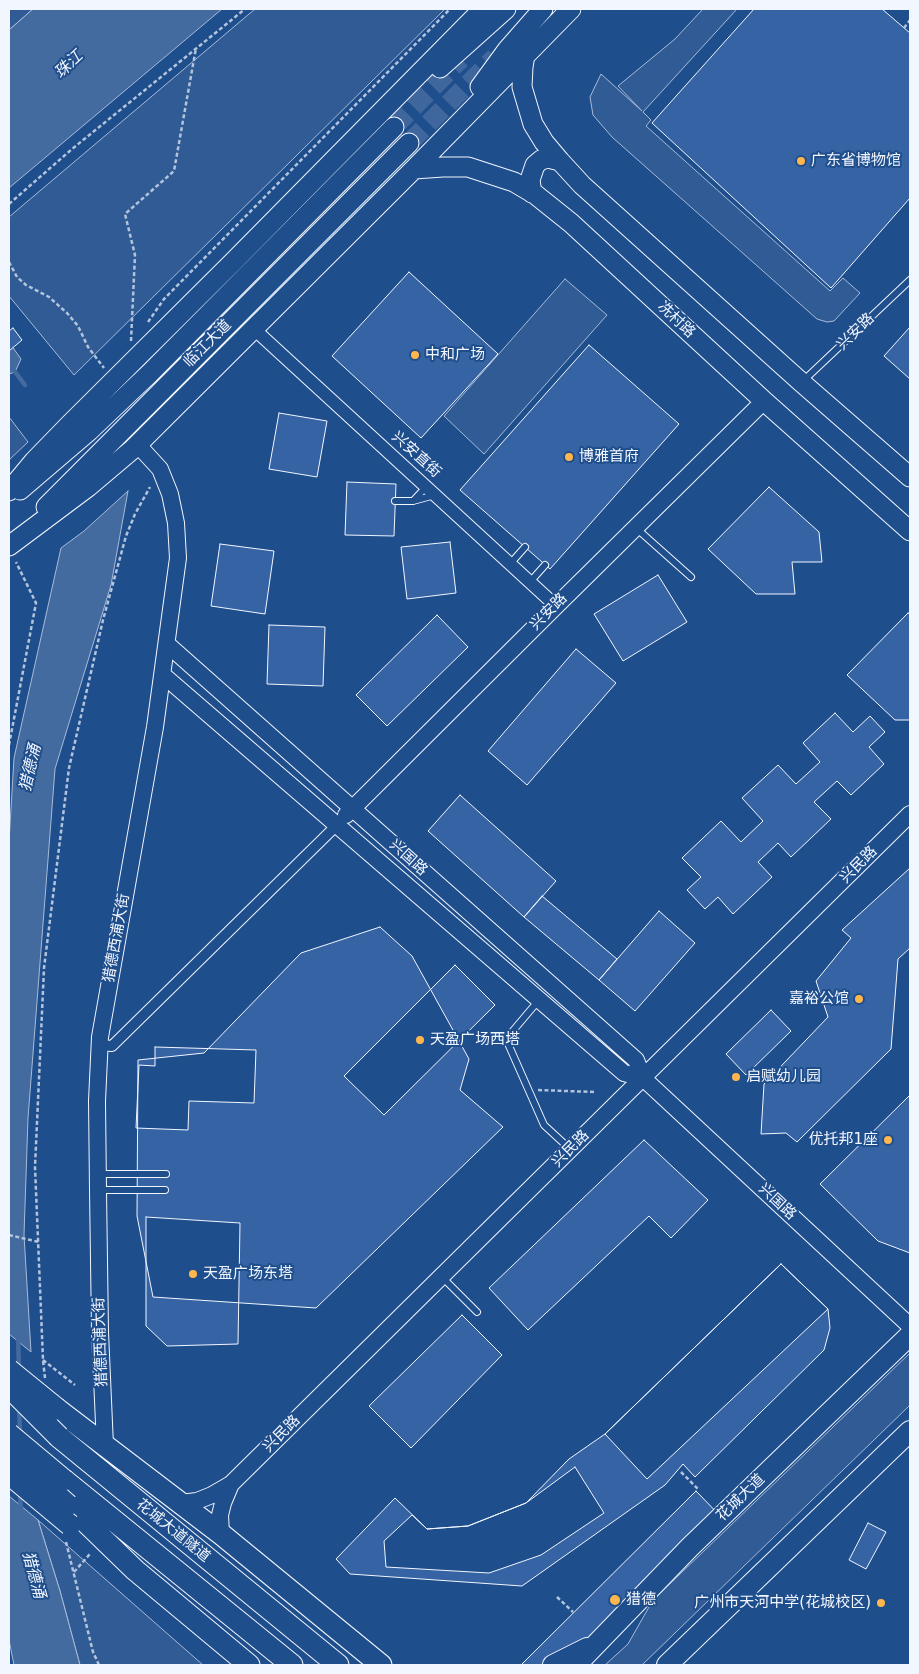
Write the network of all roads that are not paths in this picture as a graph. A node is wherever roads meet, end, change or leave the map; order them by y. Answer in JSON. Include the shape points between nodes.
{"nodes":[{"id":1,"x":484,"y":9,"type":"edge"},
{"id":2,"x":506,"y":9,"type":"edge"},
{"id":3,"x":543,"y":9,"type":"edge"},
{"id":4,"x":571,"y":9,"type":"edge"},
{"id":5,"x":530,"y":24,"type":"junction"},
{"id":6,"x":525,"y":54,"type":"junction"},
{"id":7,"x":381,"y":112,"type":"junction"},
{"id":8,"x":455,"y":126,"type":"junction"},
{"id":9,"x":394,"y":127,"type":"tunnel mouth"},
{"id":10,"x":409,"y":143,"type":"tunnel mouth"},
{"id":11,"x":560,"y":161,"type":"junction"},
{"id":12,"x":414,"y":169,"type":"junction"},
{"id":13,"x":532,"y":193,"type":"junction"},
{"id":14,"x":910,"y":280,"type":"edge"},
{"id":15,"x":254,"y":329,"type":"junction"},
{"id":16,"x":802,"y":382,"type":"junction"},
{"id":17,"x":764,"y":402,"type":"junction"},
{"id":18,"x":138,"y":445,"type":"junction"},
{"id":19,"x":910,"y":476,"type":"edge"},
{"id":20,"x":9,"y":491,"type":"edge"},
{"id":21,"x":431,"y":491,"type":"junction"},
{"id":22,"x":9,"y":500,"type":"edge"},
{"id":23,"x":395,"y":501,"type":"dead end"},
{"id":24,"x":413,"y":501,"type":"junction"},
{"id":25,"x":635,"y":528,"type":"junction"},
{"id":26,"x":910,"y":531,"type":"edge"},
{"id":27,"x":525,"y":547,"type":"dead end"},
{"id":28,"x":11,"y":551,"type":"edge"},
{"id":29,"x":510,"y":564,"type":"junction"},
{"id":30,"x":546,"y":565,"type":"dead end"},
{"id":31,"x":691,"y":577,"type":"dead end"},
{"id":32,"x":530,"y":582,"type":"junction"},
{"id":33,"x":556,"y":606,"type":"junction"},
{"id":34,"x":167,"y":644,"type":"junction"},
{"id":35,"x":163,"y":675,"type":"junction"},
{"id":36,"x":352,"y":808,"type":"junction"},
{"id":37,"x":910,"y":814,"type":"edge"},
{"id":38,"x":337,"y":825,"type":"junction"},
{"id":39,"x":539,"y":999,"type":"junction"},
{"id":40,"x":99,"y":1045,"type":"junction"},
{"id":41,"x":643,"y":1078,"type":"junction"},
{"id":42,"x":571,"y":1149,"type":"junction"},
{"id":43,"x":166,"y":1174,"type":"dead end"},
{"id":44,"x":98,"y":1182,"type":"junction"},
{"id":45,"x":165,"y":1190,"type":"dead end"},
{"id":46,"x":442,"y":1277,"type":"junction"},
{"id":47,"x":477,"y":1312,"type":"dead end"},
{"id":48,"x":910,"y":1326,"type":"edge"},
{"id":49,"x":910,"y":1335,"type":"edge"},
{"id":50,"x":9,"y":1370,"type":"edge"},
{"id":51,"x":9,"y":1381,"type":"edge"},
{"id":52,"x":9,"y":1387,"type":"edge"},
{"id":53,"x":9,"y":1397,"type":"edge"},
{"id":54,"x":57,"y":1409,"type":"junction"},
{"id":55,"x":910,"y":1431,"type":"edge"},
{"id":56,"x":9,"y":1434,"type":"edge"},
{"id":57,"x":60,"y":1437,"type":"junction"},
{"id":58,"x":105,"y":1446,"type":"junction"},
{"id":59,"x":9,"y":1452,"type":"edge"},
{"id":60,"x":9,"y":1474,"type":"edge"},
{"id":61,"x":232,"y":1484,"type":"junction"},
{"id":62,"x":182,"y":1503,"type":"junction"},
{"id":63,"x":68,"y":1521,"type":"junction"},
{"id":64,"x":222,"y":1534,"type":"junction"},
{"id":65,"x":722,"y":1610,"type":"junction"},
{"id":66,"x":598,"y":1642,"type":"junction"},
{"id":67,"x":248,"y":1665,"type":"edge"},
{"id":68,"x":292,"y":1665,"type":"edge"},
{"id":69,"x":338,"y":1665,"type":"edge"},
{"id":70,"x":381,"y":1665,"type":"edge"},
{"id":71,"x":554,"y":1665,"type":"edge"},
{"id":72,"x":576,"y":1665,"type":"edge"},
{"id":73,"x":584,"y":1665,"type":"edge"},
{"id":74,"x":666,"y":1665,"type":"edge"},
{"id":75,"x":678,"y":1665,"type":"edge"}],
"edges":[{"from":1,"to":7,"type":"main road"},
{"from":2,"to":7,"type":"main road","via":[[460,52]]},
{"from":3,"to":5,"type":"main road"},
{"from":4,"to":6,"type":"main road"},
{"from":5,"to":6,"type":"main road"},
{"from":5,"to":8,"type":"main road","via":[[490,73]]},
{"from":6,"to":8,"type":"main road"},
{"from":6,"to":11,"type":"main road","via":[[522,87],[526,104],[533,124]]},
{"from":7,"to":20,"type":"main road","via":[[34,460]]},
{"from":8,"to":12,"type":"main road"},
{"from":9,"to":22,"type":"main road","name":"临江大道","via":[[149,374],[89,432]]},
{"from":10,"to":28,"type":"main road","name":"临江大道","via":[[135,416]]},
{"from":11,"to":13,"type":"main road","via":[[548,158],[535,165],[530,180]]},
{"from":11,"to":16,"type":"main road","via":[[582,185]]},
{"from":12,"to":13,"type":"main road","name":"冼村路","via":[[468,167],[514,182]]},
{"from":12,"to":15,"type":"main road"},
{"from":13,"to":17,"type":"main road","name":"冼村路","via":[[570,223]]},
{"from":14,"to":16,"type":"lane","name":"兴安路"},
{"from":15,"to":18,"type":"main road"},
{"from":15,"to":21,"type":"street","name":"兴安直街"},
{"from":16,"to":19,"type":"main road"},
{"from":17,"to":25,"type":"street","name":"兴安路"},
{"from":17,"to":26,"type":"main road","name":"冼村路"},
{"from":18,"to":28,"type":"main road"},
{"from":18,"to":34,"type":"street","name":"猎德西浦大街","via":[[160,470],[170,494],[176,523],[178,558]]},
{"from":21,"to":24,"type":"lane"},
{"from":21,"to":24,"type":"lane"},
{"from":21,"to":29,"type":"street","name":"兴安直街"},
{"from":23,"to":24,"type":"lane"},
{"from":25,"to":31,"type":"lane"},
{"from":25,"to":33,"type":"street","name":"兴安路"},
{"from":27,"to":29,"type":"lane"},
{"from":29,"to":32,"type":"street","name":"兴安直街"},
{"from":30,"to":32,"type":"lane"},
{"from":32,"to":33,"type":"street","name":"兴安直街"},
{"from":33,"to":36,"type":"street","name":"兴安路"},
{"from":34,"to":35,"type":"street","name":"猎德西浦大街"},
{"from":34,"to":36,"type":"street","name":"兴国路"},
{"from":35,"to":38,"type":"street","name":"兴国路"},
{"from":35,"to":40,"type":"street","name":"猎德西浦大街"},
{"from":36,"to":38,"type":"street","name":"兴安路"},
{"from":36,"to":41,"type":"street","name":"兴国路","via":[[636,1060]]},
{"from":37,"to":41,"type":"street","name":"兴民路"},
{"from":38,"to":39,"type":"street","name":"兴国路"},
{"from":38,"to":40,"type":"street","via":[[112,1046]]},
{"from":39,"to":41,"type":"street","name":"兴国路","via":[[624,1072]]},
{"from":39,"to":42,"type":"lane","via":[[506,1039],[544,1125]]},
{"from":40,"to":44,"type":"street","name":"猎德西浦大街"},
{"from":41,"to":42,"type":"street","name":"兴民路"},
{"from":41,"to":48,"type":"street","name":"兴国路"},
{"from":42,"to":46,"type":"street","name":"兴民路"},
{"from":43,"to":44,"type":"lane"},
{"from":44,"to":45,"type":"lane"},
{"from":44,"to":58,"type":"street","name":"猎德西浦大街"},
{"from":46,"to":47,"type":"lane"},
{"from":46,"to":61,"type":"street","name":"兴民路"},
{"from":49,"to":66,"type":"main road","name":"花城大道","via":[[690,1547]]},
{"from":50,"to":54,"type":"highway","bridge":true},
{"from":51,"to":54,"type":"highway","bridge":true},
{"from":52,"to":57,"type":"highway","bridge":true},
{"from":53,"to":57,"type":"highway","name":"花城大道隧道","bridge":true},
{"from":54,"to":58,"type":"highway"},
{"from":55,"to":65,"type":"main road"},
{"from":56,"to":68,"type":"highway","name":"花城大道隧道","bridge":true},
{"from":57,"to":69,"type":"highway","name":"花城大道隧道"},
{"from":58,"to":62,"type":"highway"},
{"from":59,"to":63,"type":"highway","bridge":true},
{"from":60,"to":63,"type":"highway","bridge":true},
{"from":61,"to":62,"type":"street","name":"兴民路","via":[[198,1501]]},
{"from":61,"to":64,"type":"street","name":"兴民路","via":[[220,1515]]},
{"from":62,"to":64,"type":"highway"},
{"from":63,"to":67,"type":"highway","via":[[135,1570]]},
{"from":64,"to":70,"type":"highway"},
{"from":65,"to":74,"type":"main road"},
{"from":65,"to":75,"type":"main road"},
{"from":66,"to":71,"type":"main road"},
{"from":66,"to":72,"type":"main road","name":"花城大道"},
{"from":66,"to":73,"type":"main road"}]}
